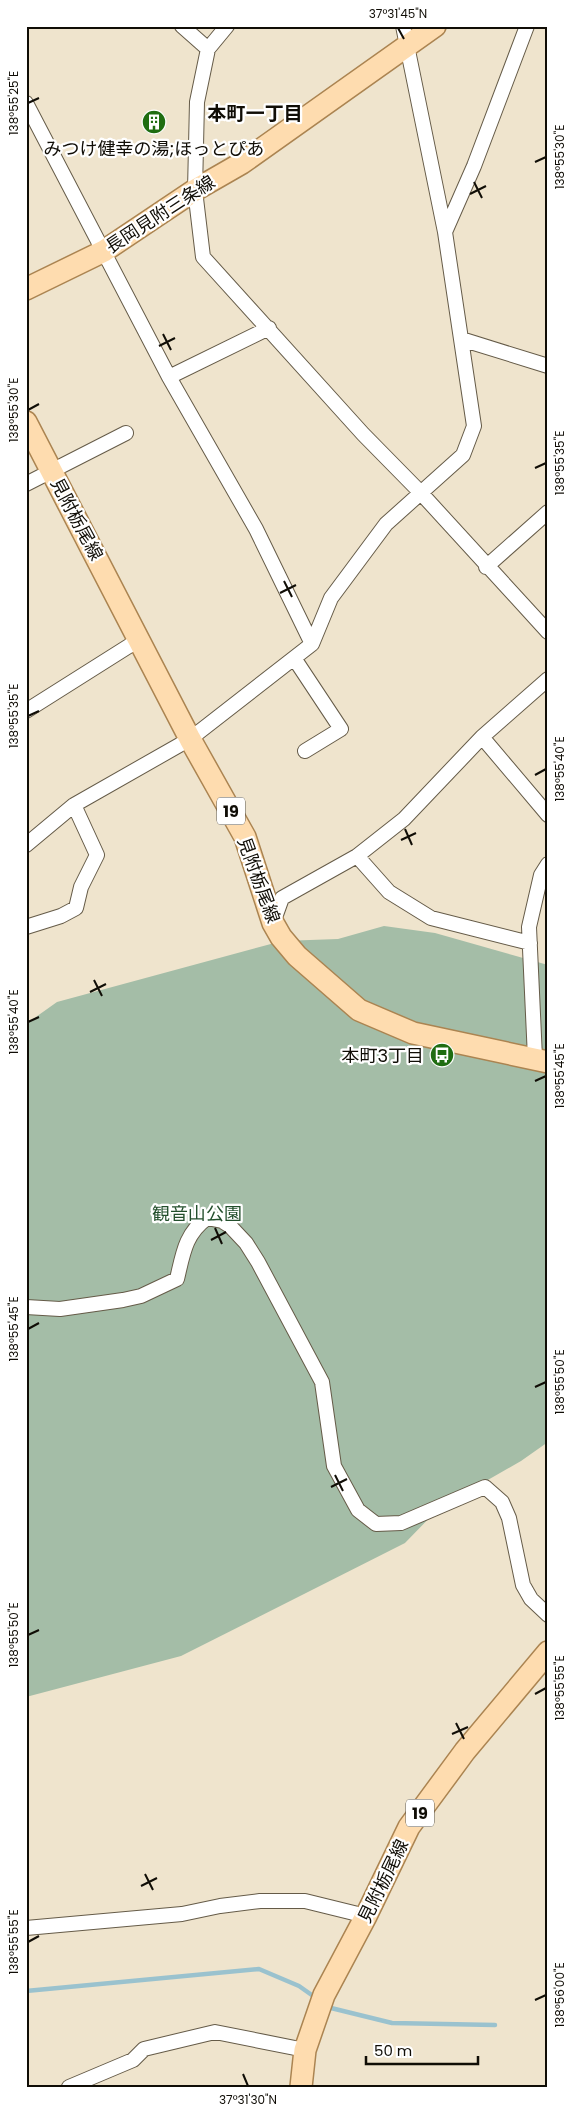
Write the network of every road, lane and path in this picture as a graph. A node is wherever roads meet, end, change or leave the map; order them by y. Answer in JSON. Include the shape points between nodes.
{"nodes":[{"id":1,"x":182,"y":26,"type":"edge"},
{"id":2,"x":228,"y":26,"type":"edge"},
{"id":3,"x":435,"y":26,"type":"edge"},
{"id":4,"x":527,"y":26,"type":"edge"},
{"id":5,"x":404,"y":36,"type":"edge"},
{"id":6,"x":208,"y":49,"type":"junction"},
{"id":7,"x":26,"y":103,"type":"edge"},
{"id":8,"x":194,"y":190,"type":"junction"},
{"id":9,"x":445,"y":232,"type":"junction"},
{"id":10,"x":104,"y":251,"type":"junction"},
{"id":11,"x":26,"y":290,"type":"edge"},
{"id":12,"x":268,"y":328,"type":"junction"},
{"id":13,"x":461,"y":339,"type":"junction"},
{"id":14,"x":548,"y":366,"type":"edge"},
{"id":15,"x":169,"y":377,"type":"junction"},
{"id":16,"x":26,"y":422,"type":"edge"},
{"id":17,"x":126,"y":433,"type":"dead end"},
{"id":18,"x":51,"y":471,"type":"junction"},
{"id":19,"x":26,"y":484,"type":"edge"},
{"id":20,"x":420,"y":492,"type":"junction"},
{"id":21,"x":548,"y":512,"type":"edge"},
{"id":22,"x":486,"y":566,"type":"junction"},
{"id":23,"x":548,"y":632,"type":"edge"},
{"id":24,"x":140,"y":639,"type":"junction"},
{"id":25,"x":312,"y":644,"type":"junction"},
{"id":26,"x":294,"y":658,"type":"junction"},
{"id":27,"x":548,"y":679,"type":"edge"},
{"id":28,"x":26,"y":710,"type":"edge"},
{"id":29,"x":482,"y":737,"type":"junction"},
{"id":30,"x":190,"y":739,"type":"junction"},
{"id":31,"x":305,"y":751,"type":"dead end"},
{"id":32,"x":74,"y":805,"type":"junction"},
{"id":33,"x":548,"y":815,"type":"edge"},
{"id":34,"x":26,"y":844,"type":"edge"},
{"id":35,"x":358,"y":856,"type":"junction"},
{"id":36,"x":548,"y":864,"type":"edge"},
{"id":37,"x":273,"y":923,"type":"junction"},
{"id":38,"x":26,"y":927,"type":"edge"},
{"id":39,"x":530,"y":943,"type":"junction"},
{"id":40,"x":541,"y":1060,"type":"edge"},
{"id":41,"x":26,"y":1307,"type":"edge"},
{"id":42,"x":548,"y":1615,"type":"edge"},
{"id":43,"x":548,"y":1652,"type":"edge"},
{"id":44,"x":366,"y":1916,"type":"junction"},
{"id":45,"x":26,"y":1928,"type":"edge"},
{"id":46,"x":305,"y":2050,"type":"junction"},
{"id":47,"x":69,"y":2087,"type":"edge"},
{"id":48,"x":301,"y":2087,"type":"edge"}],
"edges":[{"from":1,"to":6,"type":"street"},
{"from":2,"to":6,"type":"street"},
{"from":3,"to":5,"type":"main road","name":"長岡見附三条線"},
{"from":4,"to":9,"type":"street"},
{"from":5,"to":8,"type":"main road","name":"長岡見附三条線","via":[[242,163]]},
{"from":5,"to":9,"type":"street"},
{"from":6,"to":8,"type":"street","via":[[197,102]]},
{"from":7,"to":10,"type":"street"},
{"from":8,"to":10,"type":"main road","name":"長岡見附三条線"},
{"from":8,"to":12,"type":"street","via":[[203,257]]},
{"from":9,"to":13,"type":"street"},
{"from":10,"to":11,"type":"main road","name":"長岡見附三条線"},
{"from":10,"to":15,"type":"street"},
{"from":12,"to":15,"type":"street"},
{"from":12,"to":20,"type":"street"},
{"from":13,"to":14,"type":"street"},
{"from":13,"to":20,"type":"street","via":[[474,426],[463,455]]},
{"from":15,"to":25,"type":"street","via":[[256,529]]},
{"from":16,"to":18,"type":"main road","name":"見附栃尾線","number":"19"},
{"from":17,"to":18,"type":"street"},
{"from":18,"to":19,"type":"street"},
{"from":18,"to":24,"type":"main road","name":"見附栃尾線","number":"19"},
{"from":20,"to":22,"type":"street"},
{"from":20,"to":25,"type":"street","via":[[386,524],[331,598]]},
{"from":21,"to":22,"type":"street"},
{"from":22,"to":23,"type":"street"},
{"from":24,"to":28,"type":"street"},
{"from":24,"to":30,"type":"main road","name":"見附栃尾線","number":"19"},
{"from":25,"to":26,"type":"street"},
{"from":26,"to":30,"type":"street"},
{"from":26,"to":31,"type":"street","via":[[341,729]]},
{"from":27,"to":29,"type":"street"},
{"from":29,"to":33,"type":"street"},
{"from":29,"to":35,"type":"street","via":[[404,819]]},
{"from":30,"to":32,"type":"street"},
{"from":30,"to":37,"type":"main road","name":"見附栃尾線","number":"19","via":[[246,837]]},
{"from":32,"to":34,"type":"street"},
{"from":32,"to":38,"type":"street","via":[[97,855],[81,886],[76,908]]},
{"from":35,"to":37,"type":"street","via":[[282,898]]},
{"from":35,"to":39,"type":"street","via":[[389,892],[431,918]]},
{"from":36,"to":39,"type":"street","via":[[541,875],[529,927]]},
{"from":37,"to":40,"type":"main road","name":"見附栃尾線","number":"19","via":[[297,956],[360,1010],[413,1033]]},
{"from":39,"to":40,"type":"street"},
{"from":41,"to":42,"type":"street","via":[[60,1309],[141,1296],[177,1279],[186,1243],[194,1227],[207,1218],[222,1221],[246,1242],[322,1382],[334,1466],[358,1510],[376,1524],[401,1523],[485,1486],[502,1502],[509,1518],[523,1585],[531,1599]]},
{"from":43,"to":44,"type":"main road","name":"見附栃尾線","number":"19","via":[[465,1751],[409,1827]]},
{"from":44,"to":45,"type":"street","via":[[305,1901],[260,1901],[182,1914]]},
{"from":44,"to":46,"type":"main road","name":"見附栃尾線","number":"19","via":[[321,2003]]},
{"from":46,"to":47,"type":"street","via":[[215,2032],[144,2049],[133,2060]]},
{"from":46,"to":48,"type":"main road","name":"見附栃尾線","number":"19"}]}
